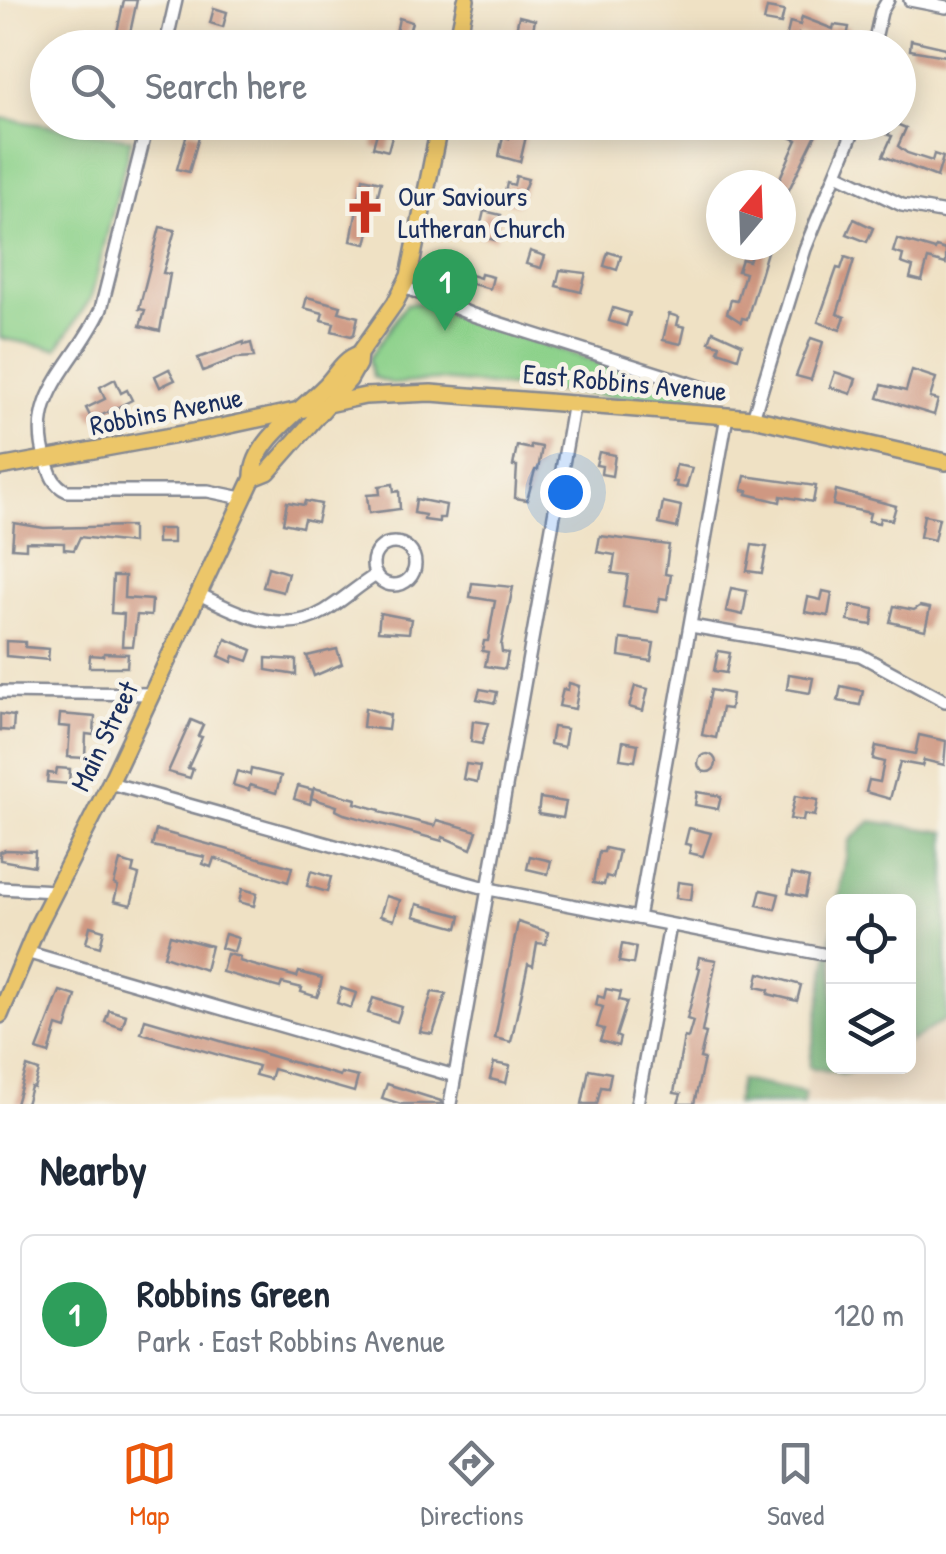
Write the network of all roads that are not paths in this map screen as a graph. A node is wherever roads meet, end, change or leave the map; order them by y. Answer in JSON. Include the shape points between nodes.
{"nodes":[{"id":1,"x":176,"y":0,"type":"edge"},
{"id":2,"x":466,"y":0,"type":"edge"},
{"id":3,"x":888,"y":0,"type":"edge"},
{"id":4,"x":910,"y":0,"type":"edge"},
{"id":5,"x":946,"y":6,"type":"edge"},
{"id":6,"x":169,"y":30,"type":"edge"},
{"id":7,"x":460,"y":30,"type":"edge"},
{"id":8,"x":878,"y":30,"type":"edge"},
{"id":9,"x":143,"y":140,"type":"edge"},
{"id":10,"x":437,"y":140,"type":"edge"},
{"id":11,"x":850,"y":140,"type":"edge"},
{"id":12,"x":837,"y":174,"type":"junction"},
{"id":13,"x":946,"y":214,"type":"edge"},
{"id":14,"x":404,"y":287,"type":"junction"},
{"id":15,"x":359,"y":354,"type":"junction"},
{"id":16,"x":646,"y":369,"type":"junction"},
{"id":17,"x":642,"y":384,"type":"dead end"},
{"id":18,"x":710,"y":390,"type":"dead end"},
{"id":19,"x":574,"y":402,"type":"junction"},
{"id":20,"x":326,"y":405,"type":"junction"},
{"id":21,"x":296,"y":412,"type":"junction"},
{"id":22,"x":727,"y":416,"type":"junction"},
{"id":23,"x":753,"y":418,"type":"junction"},
{"id":24,"x":46,"y":459,"type":"junction"},
{"id":25,"x":946,"y":462,"type":"edge"},
{"id":26,"x":0,"y":466,"type":"edge"},
{"id":27,"x":253,"y":478,"type":"junction"},
{"id":28,"x":242,"y":498,"type":"junction"},
{"id":29,"x":376,"y":576,"type":"dead end"},
{"id":30,"x":199,"y":594,"type":"junction"},
{"id":31,"x":691,"y":626,"type":"junction"},
{"id":32,"x":0,"y":692,"type":"edge"},
{"id":33,"x":152,"y":694,"type":"junction"},
{"id":34,"x":946,"y":702,"type":"edge"},
{"id":35,"x":110,"y":783,"type":"junction"},
{"id":36,"x":0,"y":888,"type":"edge"},
{"id":37,"x":489,"y":889,"type":"junction"},
{"id":38,"x":55,"y":891,"type":"junction"},
{"id":39,"x":638,"y":918,"type":"junction"},
{"id":40,"x":670,"y":926,"type":"junction"},
{"id":41,"x":26,"y":952,"type":"junction"},
{"id":42,"x":822,"y":954,"type":"dead end"},
{"id":43,"x":0,"y":1015,"type":"edge"},
{"id":44,"x":456,"y":1076,"type":"junction"},
{"id":45,"x":450,"y":1104,"type":"edge"},
{"id":46,"x":637,"y":1104,"type":"edge"}],
"edges":[{"from":1,"to":6,"type":"street"},
{"from":2,"to":7,"type":"main road"},
{"from":3,"to":8,"type":"street"},
{"from":4,"to":5,"type":"street"},
{"from":9,"to":24,"type":"street","via":[[101,309],[44,403]]},
{"from":10,"to":14,"type":"main road"},
{"from":11,"to":12,"type":"street"},
{"from":12,"to":13,"type":"street","via":[[902,205]]},
{"from":12,"to":23,"type":"street","via":[[805,249]]},
{"from":14,"to":15,"type":"main road"},
{"from":14,"to":16,"type":"street","name":"East Robbins Avenue"},
{"from":15,"to":20,"type":"main road","via":[[355,370]]},
{"from":15,"to":21,"type":"main road","name":"Main Street"},
{"from":16,"to":17,"type":"street","name":"East Robbins Avenue"},
{"from":16,"to":18,"type":"street","name":"East Robbins Avenue"},
{"from":19,"to":20,"type":"main road","name":"East Robbins Avenue","via":[[431,393]]},
{"from":19,"to":22,"type":"main road","name":"East Robbins Avenue"},
{"from":19,"to":37,"type":"street"},
{"from":20,"to":21,"type":"main road","name":"East Robbins Avenue"},
{"from":20,"to":27,"type":"main road","via":[[268,472]]},
{"from":21,"to":24,"type":"main road","name":"Robbins Avenue"},
{"from":21,"to":27,"type":"main road","name":"Main Street","via":[[260,455]]},
{"from":22,"to":23,"type":"main road","name":"East Robbins Avenue"},
{"from":22,"to":31,"type":"street"},
{"from":23,"to":25,"type":"main road","name":"East Robbins Avenue"},
{"from":24,"to":26,"type":"main road","name":"Robbins Avenue"},
{"from":24,"to":28,"type":"street","via":[[56,486],[67,491]]},
{"from":27,"to":28,"type":"main road","name":"Main Street"},
{"from":28,"to":30,"type":"main road","name":"Main Street"},
{"from":29,"to":30,"type":"street","via":[[322,613],[286,622],[266,622]]},
{"from":30,"to":33,"type":"main road","name":"Main Street"},
{"from":31,"to":34,"type":"street","via":[[860,655]]},
{"from":31,"to":39,"type":"street"},
{"from":32,"to":33,"type":"street"},
{"from":33,"to":35,"type":"main road","name":"Main Street"},
{"from":35,"to":37,"type":"street"},
{"from":35,"to":38,"type":"main road","name":"Main Street"},
{"from":36,"to":38,"type":"street"},
{"from":37,"to":39,"type":"street"},
{"from":37,"to":44,"type":"street"},
{"from":38,"to":41,"type":"main road","name":"Main Street"},
{"from":39,"to":40,"type":"street"},
{"from":40,"to":42,"type":"street"},
{"from":40,"to":46,"type":"street"},
{"from":41,"to":43,"type":"main road","name":"Main Street"},
{"from":41,"to":44,"type":"street"},
{"from":44,"to":45,"type":"street"}]}
